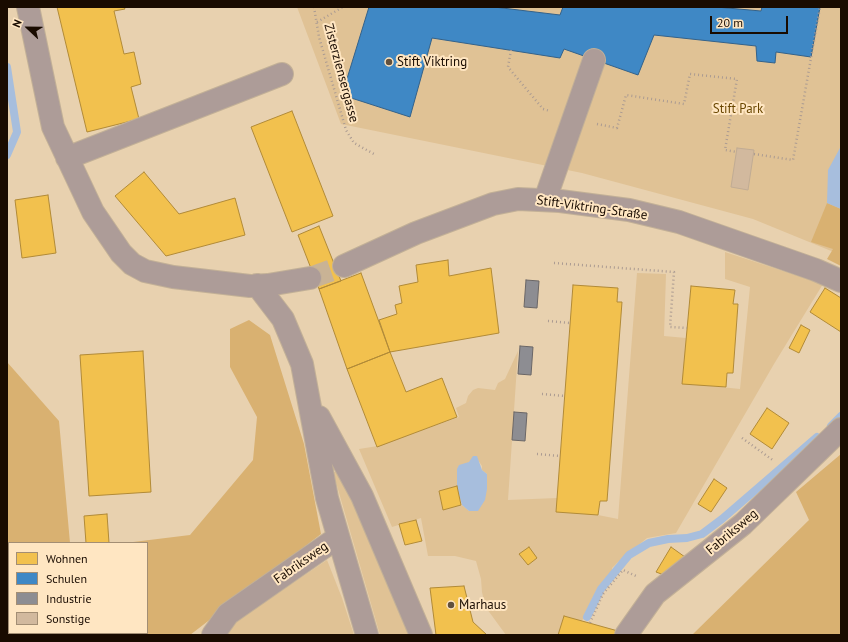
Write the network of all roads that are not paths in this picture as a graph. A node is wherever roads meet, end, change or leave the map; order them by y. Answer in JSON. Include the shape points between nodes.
{"nodes":[{"id":1,"x":28,"y":7,"type":"edge"},
{"id":2,"x":594,"y":60,"type":"dead end"},
{"id":3,"x":282,"y":74,"type":"dead end"},
{"id":4,"x":67,"y":158,"type":"junction"},
{"id":5,"x":545,"y":200,"type":"junction"},
{"id":6,"x":344,"y":266,"type":"tunnel mouth"},
{"id":7,"x":310,"y":278,"type":"tunnel mouth"},
{"id":8,"x":841,"y":282,"type":"edge"},
{"id":9,"x":262,"y":285,"type":"junction"},
{"id":10,"x":309,"y":398,"type":"junction"},
{"id":11,"x":841,"y":430,"type":"edge"},
{"id":12,"x":338,"y":538,"type":"junction"},
{"id":13,"x":213,"y":635,"type":"edge"},
{"id":14,"x":367,"y":635,"type":"edge"},
{"id":15,"x":421,"y":635,"type":"edge"},
{"id":16,"x":626,"y":635,"type":"edge"}],
"edges":[{"from":1,"to":4,"type":"street","via":[[53,127]]},
{"from":2,"to":5,"type":"street"},
{"from":3,"to":4,"type":"street"},
{"from":4,"to":9,"type":"street","via":[[93,212],[121,254],[132,264],[146,271],[173,277]]},
{"from":5,"to":6,"type":"street","name":"Stift-Viktring-Straße","via":[[518,199],[493,204],[416,233]]},
{"from":5,"to":8,"type":"street","name":"Stift-Viktring-Straße","via":[[629,210],[679,222],[816,270]]},
{"from":7,"to":9,"type":"street"},
{"from":9,"to":10,"type":"street","name":"Fabriksweg","via":[[283,319],[302,364]]},
{"from":10,"to":12,"type":"street","name":"Fabriksweg","via":[[327,498]]},
{"from":10,"to":15,"type":"street","name":"Fabriksweg","via":[[362,496]]},
{"from":11,"to":16,"type":"street","name":"Fabriksweg","via":[[743,524],[655,594]]},
{"from":12,"to":13,"type":"street","name":"Fabriksweg","via":[[228,614]]},
{"from":12,"to":14,"type":"street"}]}
